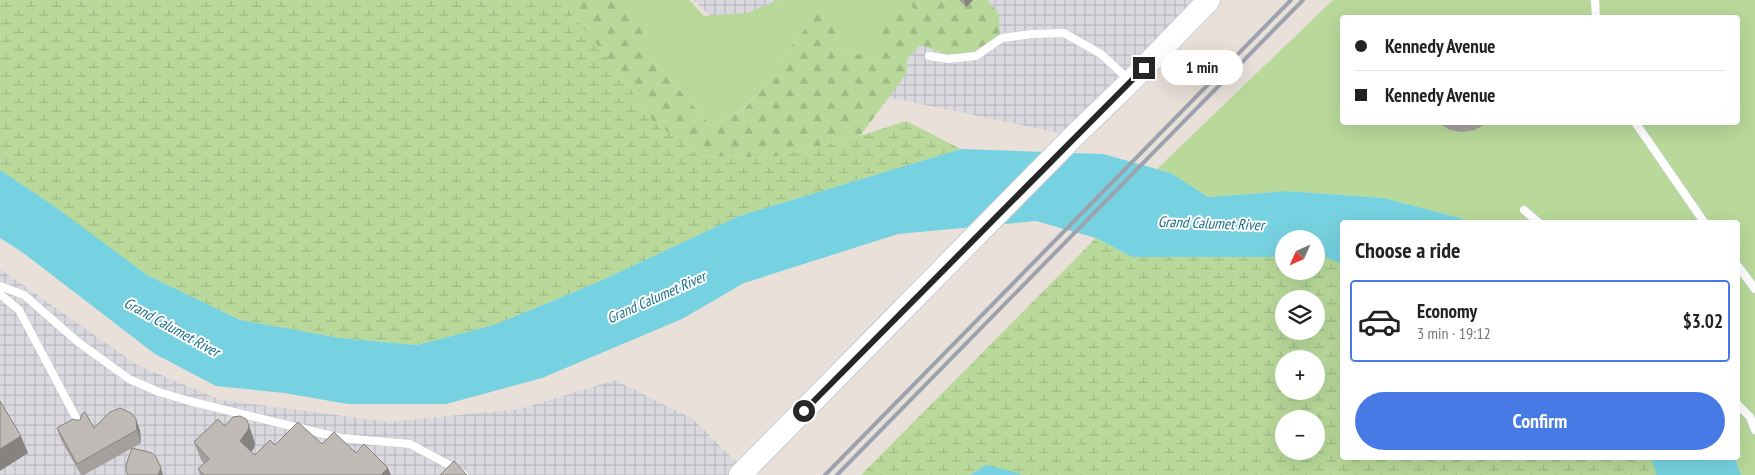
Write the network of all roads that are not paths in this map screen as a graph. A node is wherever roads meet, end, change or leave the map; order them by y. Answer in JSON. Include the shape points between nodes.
{"nodes":[{"id":1,"x":1209,"y":0,"type":"edge"},
{"id":2,"x":1596,"y":0,"type":"edge"},
{"id":3,"x":1596,"y":15,"type":"edge"},
{"id":4,"x":929,"y":56,"type":"dead end"},
{"id":5,"x":1131,"y":81,"type":"junction"},
{"id":6,"x":1637,"y":125,"type":"edge"},
{"id":7,"x":1524,"y":210,"type":"dead end"},
{"id":8,"x":1536,"y":220,"type":"edge"},
{"id":9,"x":1703,"y":220,"type":"edge"},
{"id":10,"x":1740,"y":269,"type":"edge"},
{"id":11,"x":0,"y":286,"type":"edge"},
{"id":12,"x":1755,"y":289,"type":"edge"},
{"id":13,"x":0,"y":294,"type":"edge"},
{"id":14,"x":1740,"y":407,"type":"edge"},
{"id":15,"x":81,"y":427,"type":"edge"},
{"id":16,"x":1755,"y":430,"type":"edge"},
{"id":17,"x":464,"y":475,"type":"edge"},
{"id":18,"x":740,"y":475,"type":"edge"}],
"edges":[{"from":1,"to":5,"type":"main road"},
{"from":2,"to":3,"type":"lane"},
{"from":4,"to":5,"type":"lane","via":[[948,59],[976,56],[1002,38],[1064,33],[1101,54]]},
{"from":5,"to":18,"type":"main road"},
{"from":6,"to":9,"type":"lane"},
{"from":7,"to":8,"type":"lane"},
{"from":10,"to":12,"type":"lane"},
{"from":11,"to":17,"type":"lane","via":[[24,295],[78,342],[130,379],[159,392],[341,438],[410,444]]},
{"from":13,"to":15,"type":"lane","via":[[19,310]]},
{"from":14,"to":16,"type":"lane","via":[[1750,417]]}]}
